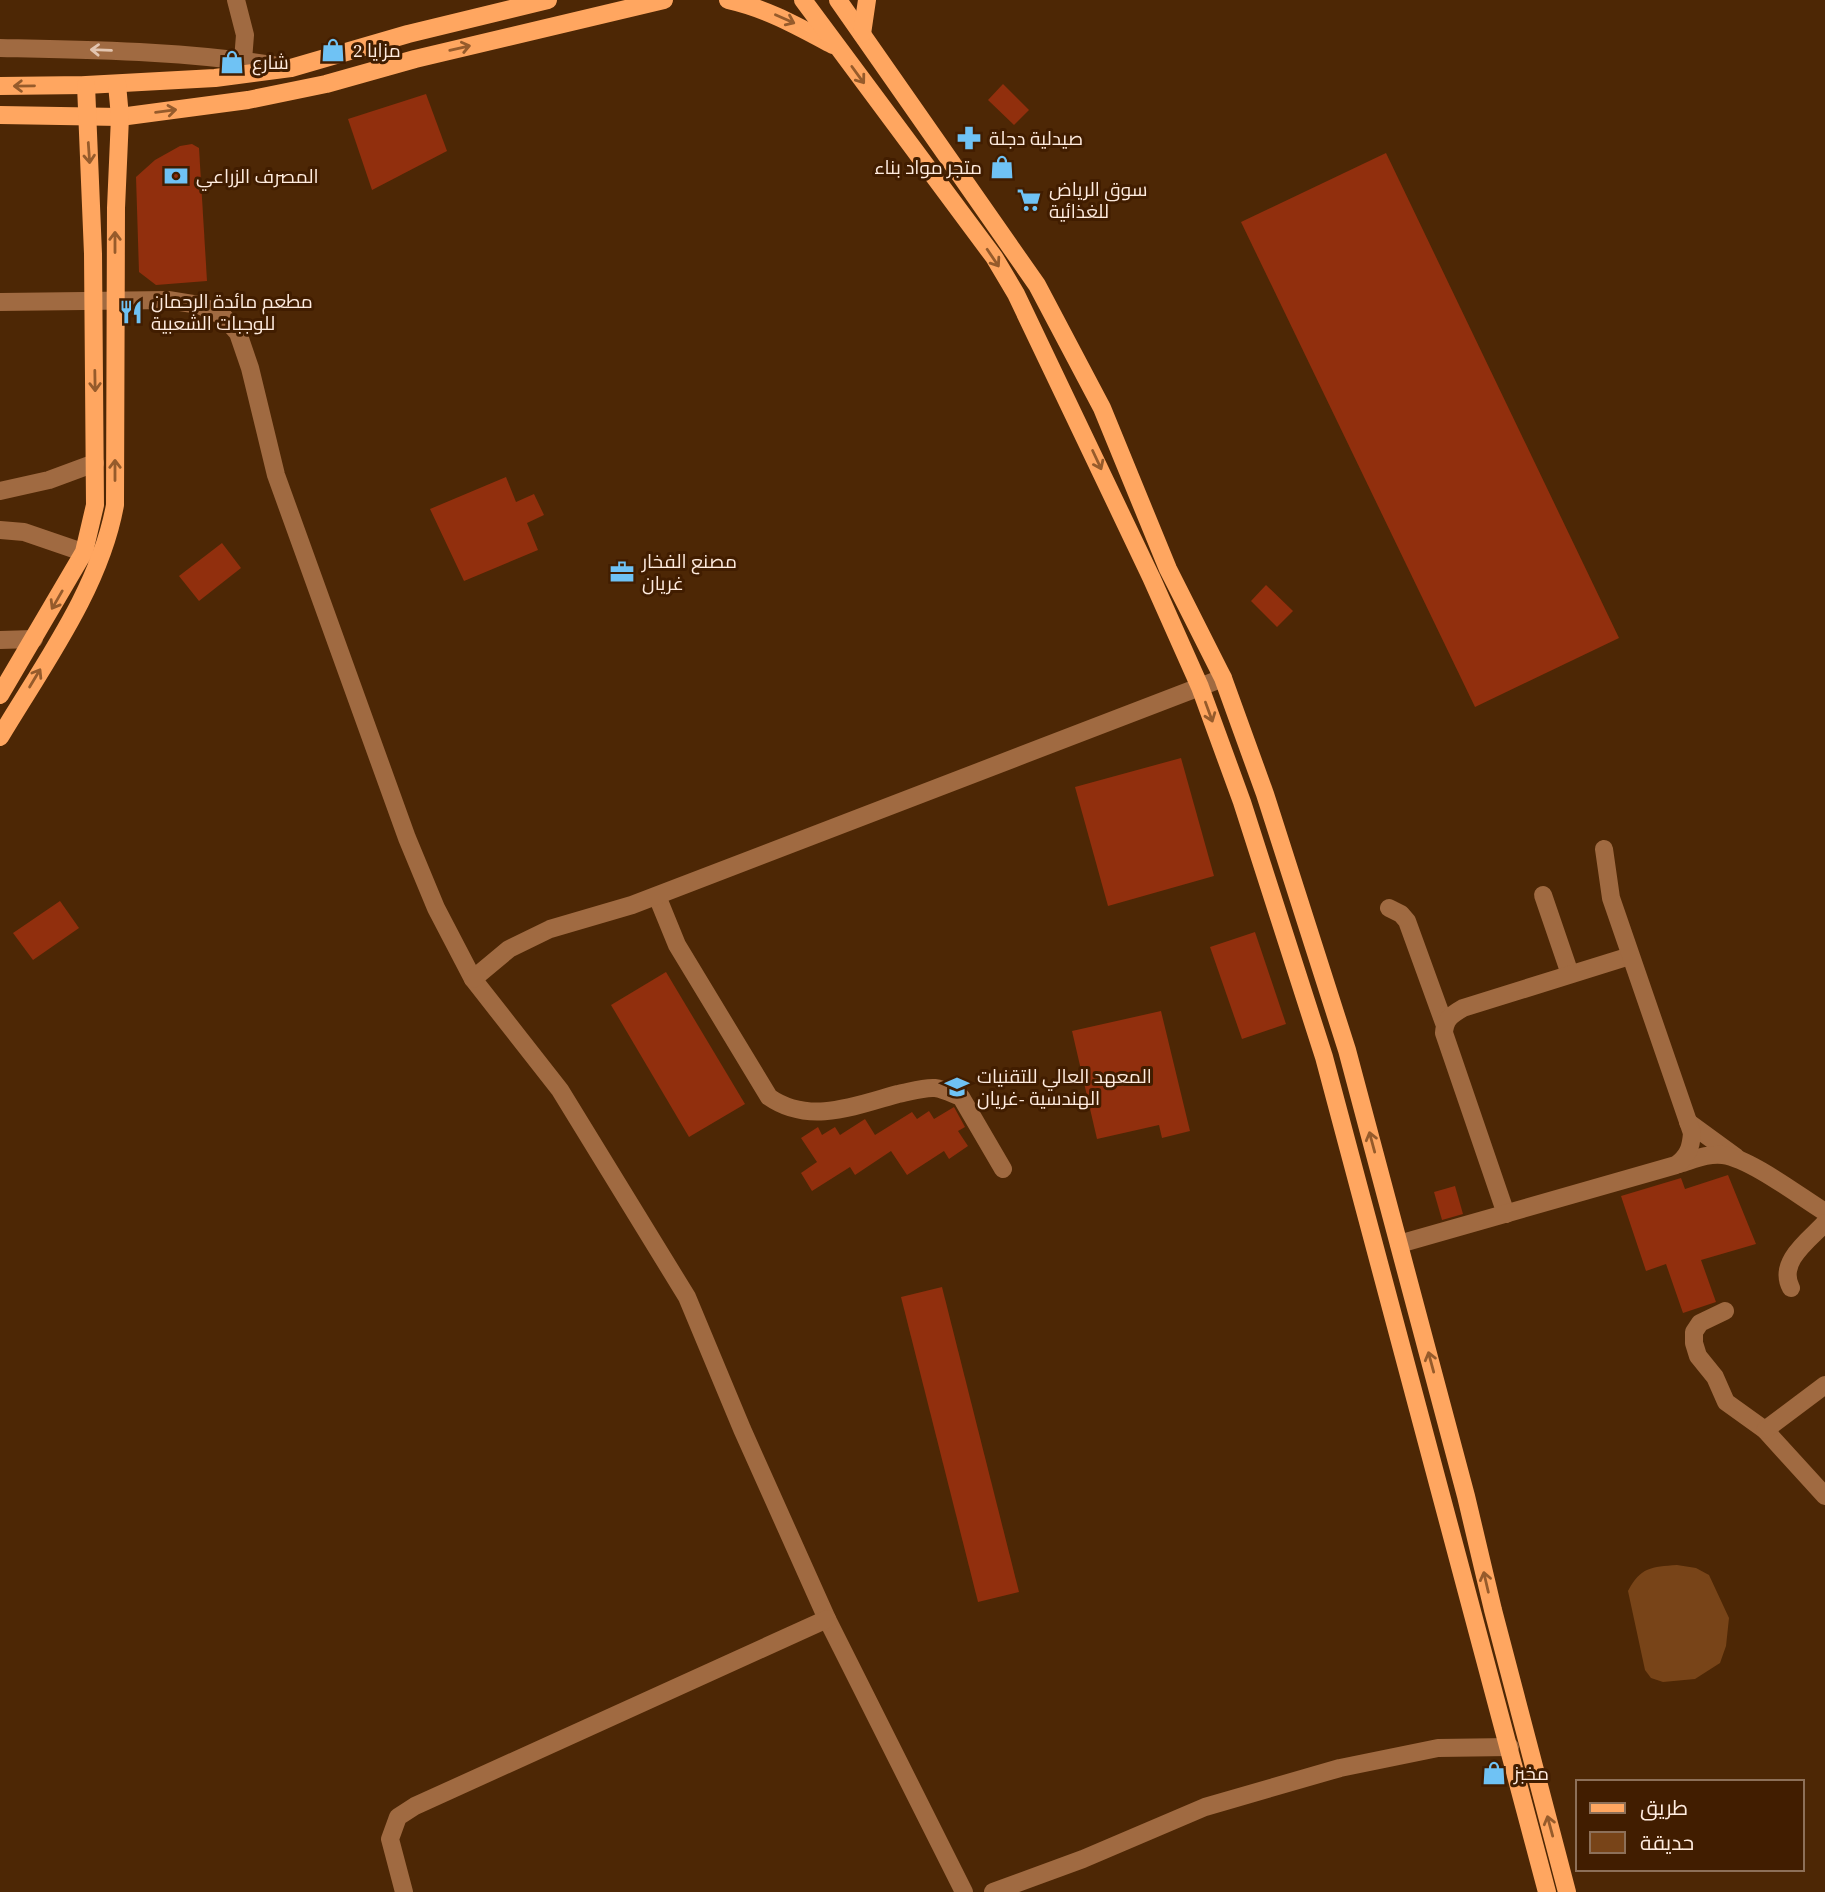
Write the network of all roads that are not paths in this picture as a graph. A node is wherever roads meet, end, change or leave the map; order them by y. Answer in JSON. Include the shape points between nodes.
{"nodes":[{"id":1,"x":236,"y":0,"type":"edge"},
{"id":2,"x":548,"y":0,"type":"edge"},
{"id":3,"x":664,"y":0,"type":"edge"},
{"id":4,"x":728,"y":0,"type":"edge"},
{"id":5,"x":803,"y":0,"type":"edge"},
{"id":6,"x":838,"y":0,"type":"edge"},
{"id":7,"x":867,"y":0,"type":"edge"},
{"id":8,"x":408,"y":34,"type":"junction"},
{"id":9,"x":862,"y":34,"type":"junction"},
{"id":10,"x":0,"y":48,"type":"edge"},
{"id":11,"x":839,"y":48,"type":"junction"},
{"id":12,"x":415,"y":59,"type":"junction"},
{"id":13,"x":243,"y":61,"type":"junction"},
{"id":14,"x":291,"y":68,"type":"junction"},
{"id":15,"x":117,"y":83,"type":"junction"},
{"id":16,"x":86,"y":85,"type":"junction"},
{"id":17,"x":0,"y":86,"type":"edge"},
{"id":18,"x":0,"y":115,"type":"edge"},
{"id":19,"x":87,"y":117,"type":"junction"},
{"id":20,"x":120,"y":117,"type":"junction"},
{"id":21,"x":1037,"y":285,"type":"junction"},
{"id":22,"x":1016,"y":293,"type":"junction"},
{"id":23,"x":0,"y":302,"type":"edge"},
{"id":24,"x":94,"y":302,"type":"junction"},
{"id":25,"x":115,"y":302,"type":"junction"},
{"id":26,"x":95,"y":463,"type":"junction"},
{"id":27,"x":0,"y":491,"type":"edge"},
{"id":28,"x":0,"y":530,"type":"edge"},
{"id":29,"x":92,"y":555,"type":"junction"},
{"id":30,"x":1168,"y":569,"type":"junction"},
{"id":31,"x":1151,"y":577,"type":"junction"},
{"id":32,"x":34,"y":639,"type":"junction"},
{"id":33,"x":0,"y":640,"type":"edge"},
{"id":34,"x":1223,"y":678,"type":"junction"},
{"id":35,"x":1200,"y":687,"type":"junction"},
{"id":36,"x":0,"y":695,"type":"edge"},
{"id":37,"x":5,"y":717,"type":"edge"},
{"id":38,"x":0,"y":737,"type":"edge"},
{"id":39,"x":1604,"y":849,"type":"dead end"},
{"id":40,"x":1543,"y":895,"type":"dead end"},
{"id":41,"x":657,"y":896,"type":"junction"},
{"id":42,"x":1389,"y":908,"type":"dead end"},
{"id":43,"x":1630,"y":956,"type":"junction"},
{"id":44,"x":1570,"y":974,"type":"junction"},
{"id":45,"x":473,"y":979,"type":"junction"},
{"id":46,"x":1444,"y":1023,"type":"junction"},
{"id":47,"x":1688,"y":1122,"type":"junction"},
{"id":48,"x":1739,"y":1159,"type":"junction"},
{"id":49,"x":1676,"y":1165,"type":"junction"},
{"id":50,"x":1003,"y":1169,"type":"dead end"},
{"id":51,"x":1388,"y":1202,"type":"junction"},
{"id":52,"x":1365,"y":1207,"type":"junction"},
{"id":53,"x":1825,"y":1212,"type":"edge"},
{"id":54,"x":1506,"y":1214,"type":"junction"},
{"id":55,"x":1825,"y":1223,"type":"edge"},
{"id":56,"x":1399,"y":1244,"type":"junction"},
{"id":57,"x":1791,"y":1288,"type":"dead end"},
{"id":58,"x":1726,"y":1311,"type":"dead end"},
{"id":59,"x":1825,"y":1385,"type":"edge"},
{"id":60,"x":1765,"y":1430,"type":"junction"},
{"id":61,"x":1825,"y":1496,"type":"edge"},
{"id":62,"x":1493,"y":1610,"type":"junction"},
{"id":63,"x":1475,"y":1616,"type":"junction"},
{"id":64,"x":827,"y":1619,"type":"junction"},
{"id":65,"x":1510,"y":1747,"type":"junction"},
{"id":66,"x":404,"y":1892,"type":"edge"},
{"id":67,"x":964,"y":1892,"type":"edge"},
{"id":68,"x":993,"y":1892,"type":"edge"},
{"id":69,"x":1547,"y":1892,"type":"edge"},
{"id":70,"x":1567,"y":1892,"type":"edge"}],
"edges":[{"from":1,"to":13,"type":"street","via":[[244,35]]},
{"from":2,"to":8,"type":"main road"},
{"from":12,"to":3,"type":"main road","one_way":true},
{"from":4,"to":11,"type":"main road","one_way":true,"via":[[791,21]]},
{"from":5,"to":11,"type":"main road"},
{"from":6,"to":9,"type":"main road"},
{"from":7,"to":9,"type":"main road"},
{"from":8,"to":12,"type":"main road"},
{"from":8,"to":14,"type":"main road"},
{"from":9,"to":21,"type":"main road"},
{"from":13,"to":10,"type":"street","one_way":true,"via":[[95,49]]},
{"from":11,"to":22,"type":"main road","one_way":true},
{"from":20,"to":12,"type":"main road","one_way":true,"via":[[248,100]]},
{"from":13,"to":14,"type":"street"},
{"from":14,"to":15,"type":"main road"},
{"from":15,"to":16,"type":"main road"},
{"from":15,"to":20,"type":"main road"},
{"from":16,"to":17,"type":"main road","one_way":true},
{"from":16,"to":19,"type":"main road"},
{"from":18,"to":19,"type":"main road"},
{"from":19,"to":20,"type":"main road"},
{"from":19,"to":24,"type":"main road","one_way":true},
{"from":25,"to":20,"type":"main road","one_way":true},
{"from":21,"to":22,"type":"main road"},
{"from":21,"to":30,"type":"main road","via":[[1102,408]]},
{"from":22,"to":31,"type":"main road","one_way":true},
{"from":23,"to":24,"type":"street"},
{"from":24,"to":25,"type":"street"},
{"from":24,"to":26,"type":"main road","one_way":true},
{"from":29,"to":25,"type":"main road","one_way":true,"via":[[110,533],[115,505]]},
{"from":25,"to":45,"type":"street","via":[[168,300],[199,305],[223,316],[238,332],[276,475],[407,838]]},
{"from":26,"to":27,"type":"street"},
{"from":26,"to":29,"type":"main road"},
{"from":28,"to":29,"type":"street","via":[[24,532]]},
{"from":29,"to":32,"type":"main road","one_way":true},
{"from":37,"to":29,"type":"main road","one_way":true,"via":[[82,596]]},
{"from":30,"to":31,"type":"main road"},
{"from":30,"to":34,"type":"main road"},
{"from":31,"to":35,"type":"main road"},
{"from":32,"to":33,"type":"street"},
{"from":32,"to":36,"type":"main road"},
{"from":34,"to":35,"type":"street"},
{"from":51,"to":34,"type":"main road","one_way":true,"via":[[1347,1050]]},
{"from":35,"to":41,"type":"street"},
{"from":35,"to":52,"type":"main road","one_way":true,"via":[[1324,1057]]},
{"from":37,"to":38,"type":"main road"},
{"from":39,"to":43,"type":"street","via":[[1611,898]]},
{"from":40,"to":44,"type":"street"},
{"from":41,"to":45,"type":"street","via":[[550,929],[509,949]]},
{"from":41,"to":50,"type":"street","via":[[677,945],[769,1097],[795,1111],[814,1113],[912,1091],[934,1088],[948,1092],[961,1097]]},
{"from":42,"to":46,"type":"street","via":[[1407,921]]},
{"from":43,"to":44,"type":"street"},
{"from":43,"to":47,"type":"street"},
{"from":44,"to":46,"type":"street","via":[[1463,1007]]},
{"from":45,"to":64,"type":"street","via":[[560,1090],[687,1297]]},
{"from":46,"to":54,"type":"street"},
{"from":47,"to":48,"type":"street"},
{"from":47,"to":49,"type":"street","via":[[1690,1150]]},
{"from":48,"to":49,"type":"street","via":[[1708,1156]]},
{"from":48,"to":53,"type":"street"},
{"from":49,"to":54,"type":"street"},
{"from":51,"to":52,"type":"main road"},
{"from":51,"to":56,"type":"main road"},
{"from":52,"to":63,"type":"main road"},
{"from":54,"to":56,"type":"street"},
{"from":55,"to":57,"type":"street","via":[[1792,1258],[1787,1276]]},
{"from":62,"to":56,"type":"main road","one_way":true},
{"from":58,"to":60,"type":"street","via":[[1700,1323],[1694,1332],[1698,1356],[1715,1377],[1726,1402]]},
{"from":59,"to":60,"type":"street"},
{"from":60,"to":61,"type":"street"},
{"from":62,"to":63,"type":"main road"},
{"from":70,"to":62,"type":"main road","one_way":true},
{"from":63,"to":65,"type":"main road"},
{"from":64,"to":66,"type":"street","via":[[415,1806],[398,1817],[390,1839]]},
{"from":64,"to":67,"type":"street"},
{"from":65,"to":68,"type":"street","via":[[1438,1748],[1340,1768],[1205,1807]]},
{"from":65,"to":69,"type":"main road"}]}
